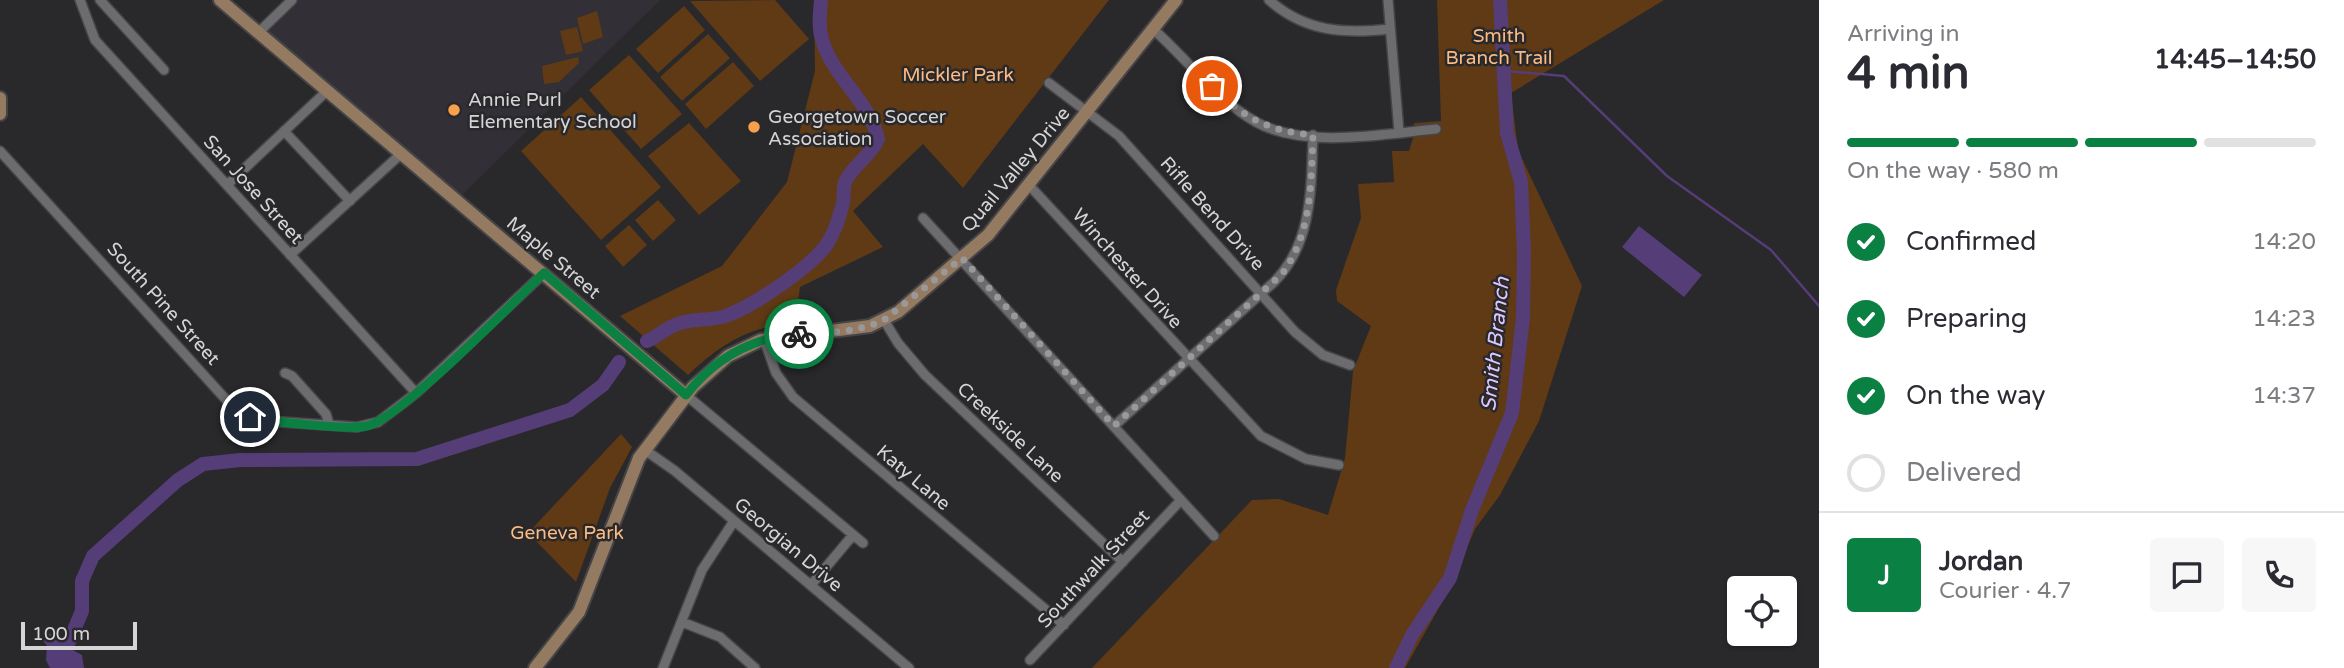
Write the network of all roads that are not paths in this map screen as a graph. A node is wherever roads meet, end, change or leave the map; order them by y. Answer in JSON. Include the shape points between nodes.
{"nodes":[{"id":1,"x":80,"y":0,"type":"edge"},
{"id":2,"x":100,"y":0,"type":"edge"},
{"id":3,"x":220,"y":0,"type":"edge"},
{"id":4,"x":292,"y":0,"type":"edge"},
{"id":5,"x":1176,"y":0,"type":"edge"},
{"id":6,"x":1269,"y":0,"type":"edge"},
{"id":7,"x":1388,"y":0,"type":"edge"},
{"id":8,"x":1153,"y":29,"type":"junction"},
{"id":9,"x":1390,"y":29,"type":"junction"},
{"id":10,"x":259,"y":32,"type":"junction"},
{"id":11,"x":163,"y":70,"type":"dead end"},
{"id":12,"x":1049,"y":83,"type":"dead end"},
{"id":13,"x":328,"y":90,"type":"junction"},
{"id":14,"x":1087,"y":113,"type":"junction"},
{"id":15,"x":1436,"y":129,"type":"dead end"},
{"id":16,"x":284,"y":131,"type":"junction"},
{"id":17,"x":1399,"y":132,"type":"junction"},
{"id":18,"x":1313,"y":135,"type":"junction"},
{"id":19,"x":0,"y":151,"type":"edge"},
{"id":20,"x":402,"y":153,"type":"junction"},
{"id":21,"x":1028,"y":184,"type":"junction"},
{"id":22,"x":227,"y":185,"type":"junction"},
{"id":23,"x":350,"y":201,"type":"junction"},
{"id":24,"x":923,"y":218,"type":"dead end"},
{"id":25,"x":290,"y":255,"type":"junction"},
{"id":26,"x":962,"y":258,"type":"junction"},
{"id":27,"x":544,"y":273,"type":"junction"},
{"id":28,"x":1262,"y":293,"type":"junction"},
{"id":29,"x":884,"y":320,"type":"junction"},
{"id":30,"x":764,"y":339,"type":"junction"},
{"id":31,"x":1187,"y":359,"type":"junction"},
{"id":32,"x":1350,"y":365,"type":"dead end"},
{"id":33,"x":285,"y":373,"type":"dead end"},
{"id":34,"x":416,"y":393,"type":"junction"},
{"id":35,"x":686,"y":395,"type":"junction"},
{"id":36,"x":329,"y":424,"type":"junction"},
{"id":37,"x":1114,"y":426,"type":"junction"},
{"id":38,"x":645,"y":450,"type":"junction"},
{"id":39,"x":1339,"y":465,"type":"dead end"},
{"id":40,"x":1181,"y":500,"type":"junction"},
{"id":41,"x":734,"y":521,"type":"junction"},
{"id":42,"x":853,"y":535,"type":"junction"},
{"id":43,"x":1214,"y":536,"type":"dead end"},
{"id":44,"x":863,"y":543,"type":"dead end"},
{"id":45,"x":1123,"y":562,"type":"junction"},
{"id":46,"x":811,"y":585,"type":"junction"},
{"id":47,"x":682,"y":622,"type":"junction"},
{"id":48,"x":1064,"y":625,"type":"junction"},
{"id":49,"x":1030,"y":660,"type":"dead end"},
{"id":50,"x":535,"y":668,"type":"edge"},
{"id":51,"x":663,"y":668,"type":"edge"},
{"id":52,"x":755,"y":668,"type":"edge"},
{"id":53,"x":909,"y":668,"type":"edge"}],
"edges":[{"from":1,"to":22,"type":"street","name":"San Jose Street","via":[[95,40]]},
{"from":2,"to":11,"type":"street"},
{"from":3,"to":10,"type":"street","name":"Maple Street"},
{"from":4,"to":10,"type":"street"},
{"from":5,"to":8,"type":"street","name":"Quail Valley Drive"},
{"from":6,"to":9,"type":"street","via":[[1289,16],[1315,27],[1358,32]]},
{"from":7,"to":9,"type":"street"},
{"from":8,"to":14,"type":"street","name":"Quail Valley Drive"},
{"from":8,"to":18,"type":"street","via":[[1257,123]]},
{"from":9,"to":17,"type":"street"},
{"from":10,"to":13,"type":"street","name":"Maple Street"},
{"from":12,"to":14,"type":"street","name":"Rifle Bend Drive"},
{"from":13,"to":16,"type":"street"},
{"from":13,"to":20,"type":"street","name":"Maple Street"},
{"from":14,"to":21,"type":"street","name":"Quail Valley Drive"},
{"from":14,"to":28,"type":"street","name":"Rifle Bend Drive","via":[[1118,136]]},
{"from":15,"to":17,"type":"street"},
{"from":16,"to":22,"type":"street"},
{"from":16,"to":23,"type":"street"},
{"from":17,"to":18,"type":"street"},
{"from":18,"to":28,"type":"street","via":[[1305,231],[1290,263]]},
{"from":19,"to":36,"type":"street","name":"South Pine Street","via":[[230,404],[250,417],[268,421]]},
{"from":20,"to":23,"type":"street"},
{"from":20,"to":27,"type":"street","name":"Maple Street"},
{"from":21,"to":26,"type":"street","name":"Quail Valley Drive","via":[[988,235]]},
{"from":21,"to":31,"type":"street","name":"Winchester Drive"},
{"from":22,"to":25,"type":"street","name":"San Jose Street"},
{"from":23,"to":25,"type":"street"},
{"from":24,"to":26,"type":"street"},
{"from":25,"to":34,"type":"street","name":"San Jose Street"},
{"from":26,"to":29,"type":"street","name":"Quail Valley Drive"},
{"from":26,"to":37,"type":"street"},
{"from":27,"to":34,"type":"street","name":"South Pine Street"},
{"from":27,"to":35,"type":"street","name":"Maple Street"},
{"from":28,"to":31,"type":"street"},
{"from":28,"to":32,"type":"street","name":"Rifle Bend Drive","via":[[1310,345]]},
{"from":29,"to":30,"type":"street","name":"Quail Valley Drive","via":[[839,332]]},
{"from":29,"to":45,"type":"street","name":"Creekside Lane","via":[[925,374]]},
{"from":30,"to":35,"type":"street","name":"Quail Valley Drive","via":[[728,356]]},
{"from":30,"to":48,"type":"street","name":"Katy Lane","via":[[776,373],[793,397]]},
{"from":31,"to":37,"type":"street"},
{"from":31,"to":39,"type":"street","name":"Winchester Drive","via":[[1261,436],[1306,459]]},
{"from":33,"to":36,"type":"street","via":[[326,414]]},
{"from":34,"to":36,"type":"street","name":"South Pine Street","via":[[367,426]]},
{"from":35,"to":38,"type":"street","name":"Quail Valley Drive"},
{"from":35,"to":42,"type":"street","name":"Maple Street"},
{"from":37,"to":40,"type":"street"},
{"from":38,"to":41,"type":"street","name":"Georgian Drive"},
{"from":38,"to":50,"type":"street","name":"Quail Valley Drive","via":[[579,612]]},
{"from":40,"to":43,"type":"street"},
{"from":40,"to":45,"type":"street","name":"Southwalk Street"},
{"from":41,"to":46,"type":"street","name":"Georgian Drive"},
{"from":41,"to":47,"type":"street","via":[[707,560]]},
{"from":42,"to":44,"type":"street","name":"Maple Street"},
{"from":42,"to":46,"type":"street"},
{"from":45,"to":48,"type":"street","name":"Southwalk Street"},
{"from":46,"to":53,"type":"street","name":"Georgian Drive"},
{"from":47,"to":51,"type":"street"},
{"from":47,"to":52,"type":"street","via":[[720,636]]},
{"from":48,"to":49,"type":"street","name":"Southwalk Street"}]}
